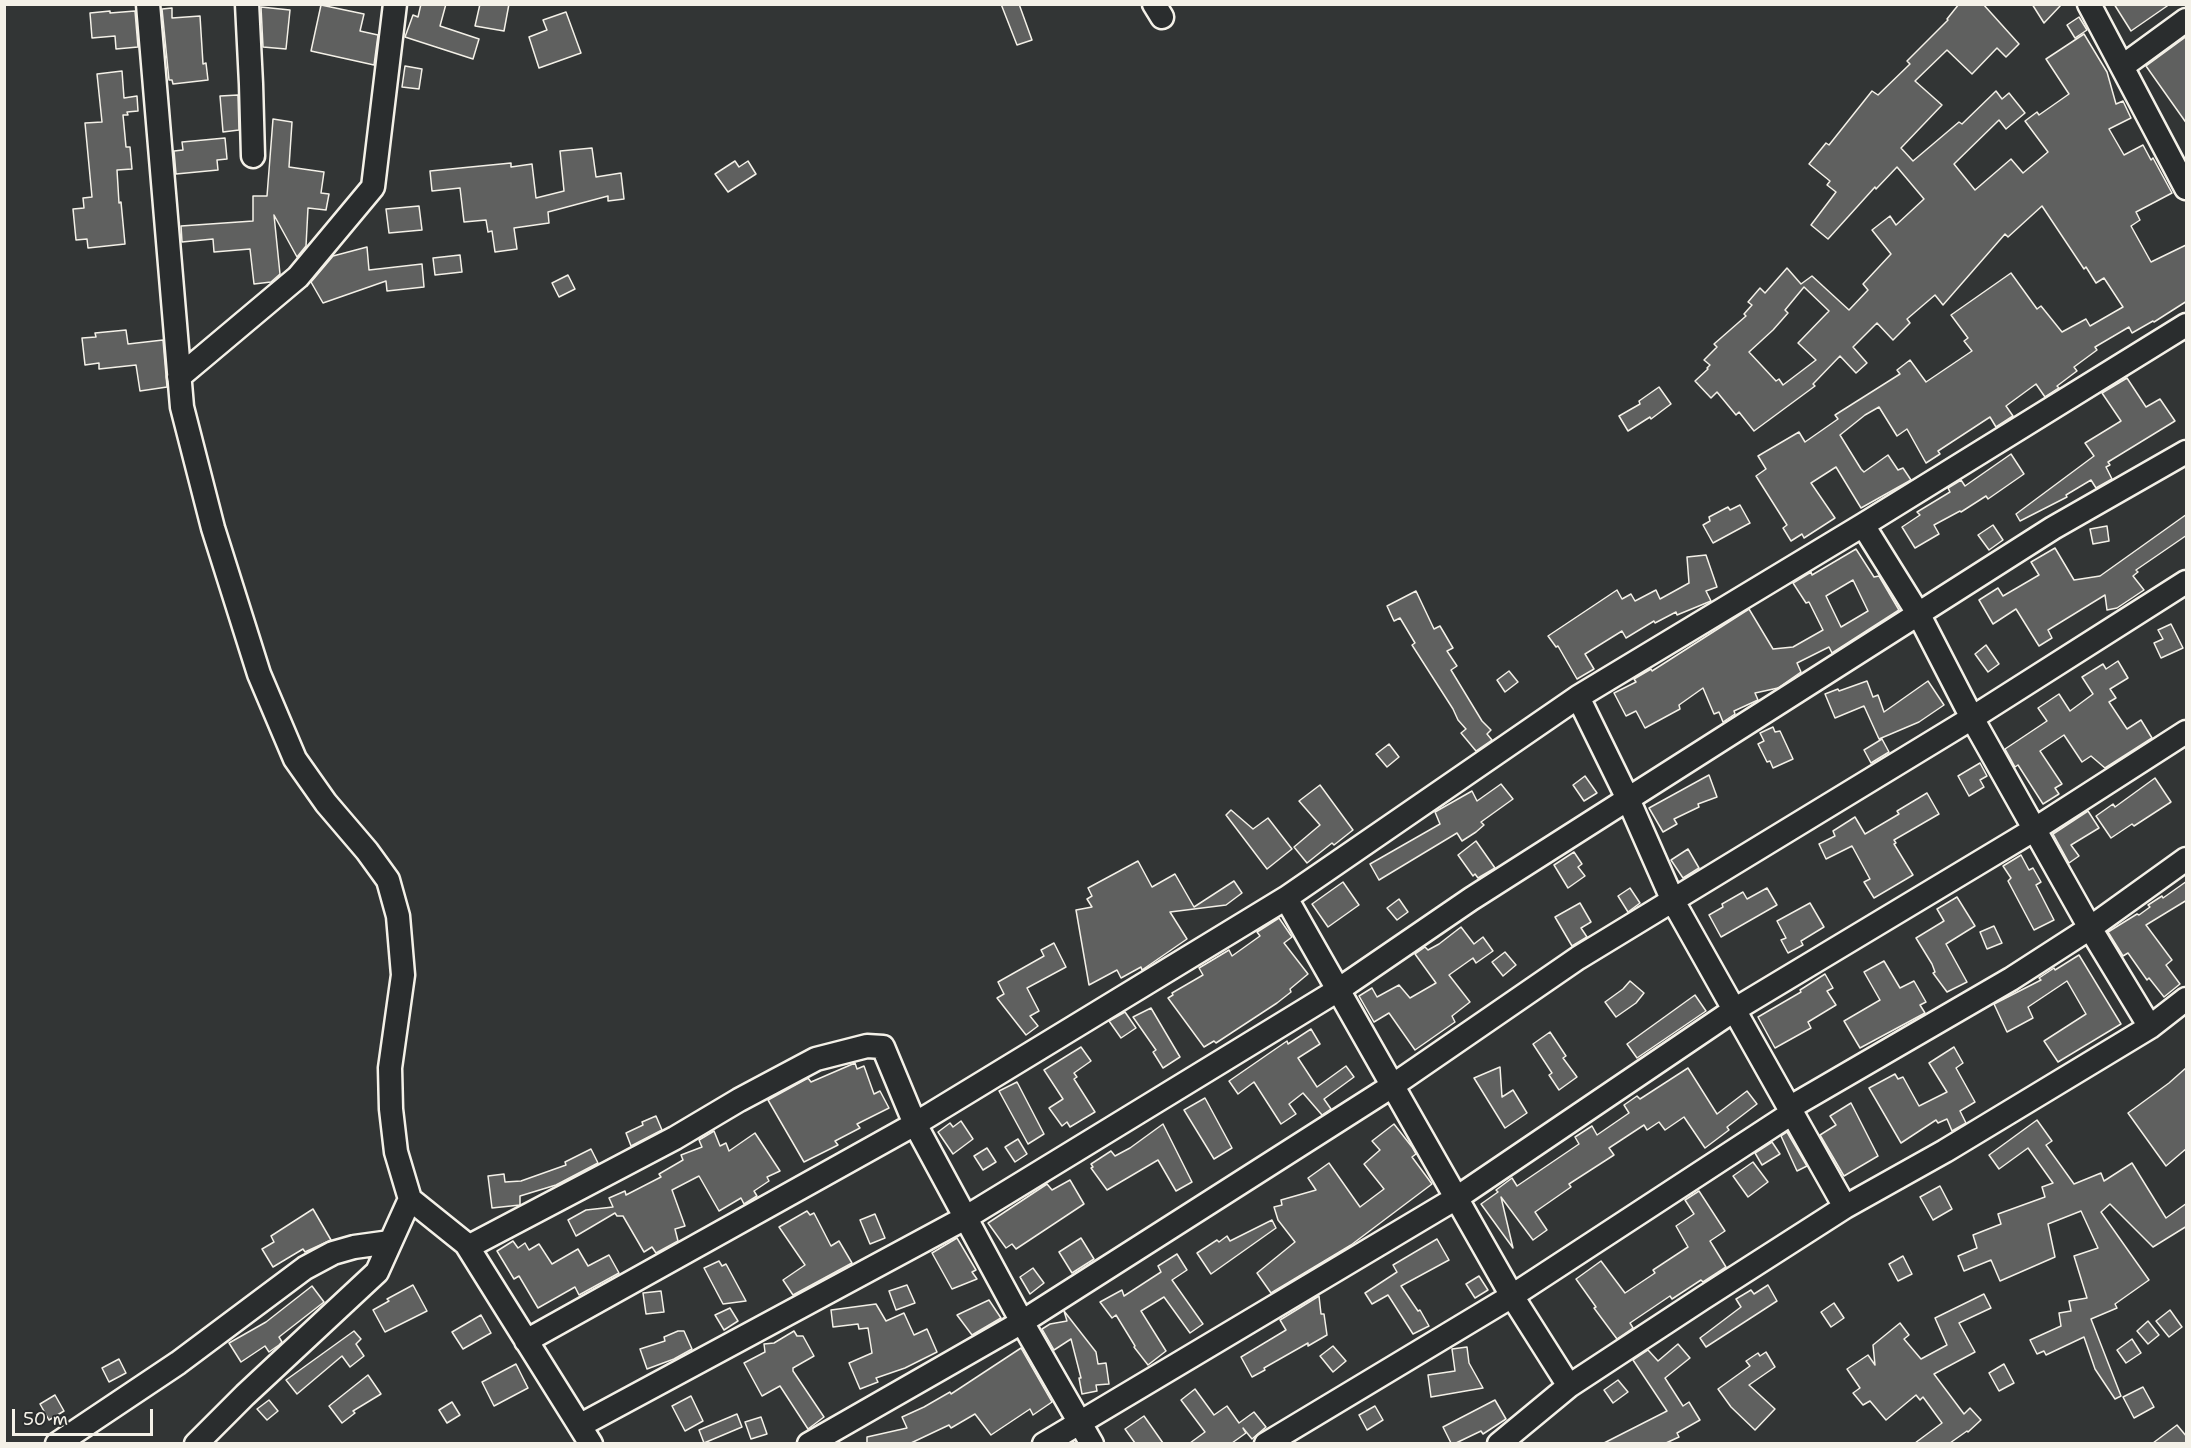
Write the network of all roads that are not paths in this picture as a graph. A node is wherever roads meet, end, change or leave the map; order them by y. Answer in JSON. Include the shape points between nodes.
{"nodes":[{"id":1,"x":148,"y":4,"type":"edge"},
{"id":2,"x":247,"y":4,"type":"edge"},
{"id":3,"x":394,"y":4,"type":"edge"},
{"id":4,"x":2089,"y":4,"type":"edge"},
{"id":5,"x":2187,"y":20,"type":"edge"},
{"id":6,"x":2123,"y":66,"type":"junction"},
{"id":7,"x":2178,"y":152,"type":"edge"},
{"id":8,"x":253,"y":156,"type":"dead end"},
{"id":9,"x":2187,"y":188,"type":"edge"},
{"id":10,"x":2187,"y":325,"type":"edge"},
{"id":11,"x":179,"y":377,"type":"junction"},
{"id":12,"x":2187,"y":452,"type":"edge"},
{"id":13,"x":1863,"y":525,"type":"junction"},
{"id":14,"x":2187,"y":582,"type":"edge"},
{"id":15,"x":1919,"y":615,"type":"junction"},
{"id":16,"x":1578,"y":697,"type":"junction"},
{"id":17,"x":1972,"y":718,"type":"junction"},
{"id":18,"x":2187,"y":732,"type":"edge"},
{"id":19,"x":1628,"y":799,"type":"junction"},
{"id":20,"x":2035,"y":829,"type":"junction"},
{"id":21,"x":2187,"y":859,"type":"edge"},
{"id":22,"x":1286,"y":898,"type":"junction"},
{"id":23,"x":1672,"y":901,"type":"junction"},
{"id":24,"x":2090,"y":928,"type":"junction"},
{"id":25,"x":1338,"y":990,"type":"junction"},
{"id":26,"x":2187,"y":999,"type":"edge"},
{"id":27,"x":1734,"y":1010,"type":"junction"},
{"id":28,"x":2150,"y":1027,"type":"junction"},
{"id":29,"x":1392,"y":1086,"type":"junction"},
{"id":30,"x":1790,"y":1110,"type":"junction"},
{"id":31,"x":915,"y":1124,"type":"junction"},
{"id":32,"x":1458,"y":1197,"type":"junction"},
{"id":33,"x":410,"y":1198,"type":"junction"},
{"id":34,"x":1845,"y":1208,"type":"junction"},
{"id":35,"x":965,"y":1218,"type":"junction"},
{"id":36,"x":390,"y":1242,"type":"junction"},
{"id":37,"x":468,"y":1247,"type":"junction"},
{"id":38,"x":1512,"y":1296,"type":"junction"},
{"id":39,"x":1022,"y":1322,"type":"junction"},
{"id":40,"x":526,"y":1341,"type":"junction"},
{"id":41,"x":1569,"y":1386,"type":"junction"},
{"id":42,"x":1079,"y":1422,"type":"junction"},
{"id":43,"x":586,"y":1434,"type":"edge"},
{"id":44,"x":57,"y":1443,"type":"edge"},
{"id":45,"x":196,"y":1443,"type":"edge"},
{"id":46,"x":809,"y":1443,"type":"edge"},
{"id":47,"x":1044,"y":1443,"type":"edge"},
{"id":48,"x":1092,"y":1443,"type":"edge"},
{"id":49,"x":1266,"y":1443,"type":"edge"},
{"id":50,"x":1499,"y":1443,"type":"edge"}],
"edges":[{"from":1,"to":11,"type":"street"},
{"from":2,"to":8,"type":"street"},
{"from":3,"to":11,"type":"street","via":[[372,187],[298,277]]},
{"from":4,"to":6,"type":"street"},
{"from":5,"to":6,"type":"street"},
{"from":6,"to":7,"type":"street"},
{"from":7,"to":9,"type":"street"},
{"from":10,"to":13,"type":"street"},
{"from":11,"to":33,"type":"street","via":[[182,406],[213,528],[259,674],[295,759],[388,880],[399,916],[403,975],[390,1068],[391,1109],[396,1152]]},
{"from":12,"to":15,"type":"street","via":[[2054,528]]},
{"from":13,"to":15,"type":"street"},
{"from":13,"to":16,"type":"street"},
{"from":14,"to":17,"type":"street"},
{"from":15,"to":17,"type":"street"},
{"from":15,"to":19,"type":"street"},
{"from":16,"to":19,"type":"street"},
{"from":16,"to":22,"type":"street"},
{"from":17,"to":20,"type":"street"},
{"from":17,"to":23,"type":"street"},
{"from":18,"to":20,"type":"street"},
{"from":19,"to":23,"type":"street"},
{"from":19,"to":25,"type":"street"},
{"from":20,"to":24,"type":"street"},
{"from":20,"to":27,"type":"street"},
{"from":21,"to":24,"type":"street"},
{"from":22,"to":25,"type":"street"},
{"from":22,"to":31,"type":"street"},
{"from":23,"to":27,"type":"street"},
{"from":23,"to":29,"type":"street","via":[[1578,958]]},
{"from":24,"to":28,"type":"street"},
{"from":24,"to":30,"type":"street"},
{"from":25,"to":29,"type":"street"},
{"from":25,"to":35,"type":"street"},
{"from":26,"to":28,"type":"street"},
{"from":27,"to":30,"type":"street"},
{"from":27,"to":32,"type":"street"},
{"from":28,"to":34,"type":"street"},
{"from":29,"to":32,"type":"street"},
{"from":29,"to":39,"type":"street"},
{"from":30,"to":34,"type":"street"},
{"from":30,"to":38,"type":"street"},
{"from":31,"to":35,"type":"street"},
{"from":31,"to":37,"type":"street","via":[[883,1047],[841,1052],[816,1059]]},
{"from":31,"to":40,"type":"street"},
{"from":32,"to":38,"type":"street"},
{"from":32,"to":42,"type":"street"},
{"from":33,"to":36,"type":"street"},
{"from":33,"to":37,"type":"street"},
{"from":34,"to":41,"type":"street"},
{"from":35,"to":39,"type":"street"},
{"from":35,"to":43,"type":"street"},
{"from":36,"to":44,"type":"street","via":[[333,1253],[305,1268],[178,1363]]},
{"from":36,"to":45,"type":"street","via":[[377,1272]]},
{"from":37,"to":40,"type":"street"},
{"from":38,"to":41,"type":"street"},
{"from":38,"to":49,"type":"street"},
{"from":39,"to":42,"type":"street"},
{"from":39,"to":46,"type":"street"},
{"from":40,"to":43,"type":"street"},
{"from":41,"to":50,"type":"street"},
{"from":42,"to":47,"type":"street"},
{"from":42,"to":48,"type":"street"}]}
